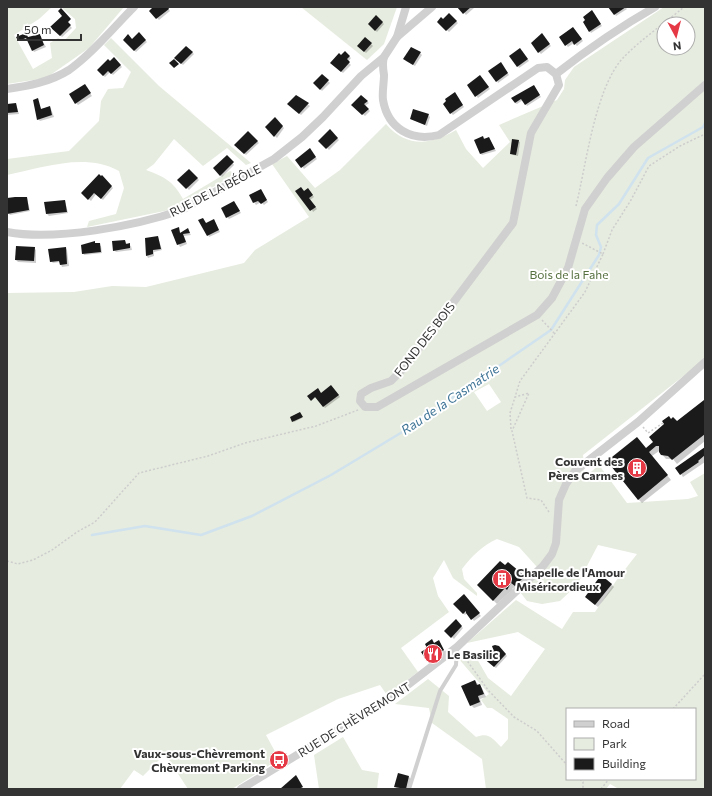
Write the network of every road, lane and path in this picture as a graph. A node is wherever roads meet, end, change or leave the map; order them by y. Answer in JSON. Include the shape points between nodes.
{"nodes":[{"id":1,"x":134,"y":7,"type":"edge"},
{"id":2,"x":406,"y":7,"type":"edge"},
{"id":3,"x":432,"y":7,"type":"edge"},
{"id":4,"x":655,"y":7,"type":"edge"},
{"id":5,"x":683,"y":7,"type":"edge"},
{"id":6,"x":397,"y":37,"type":"junction"},
{"id":7,"x":384,"y":57,"type":"junction"},
{"id":8,"x":556,"y":74,"type":"junction"},
{"id":9,"x":705,"y":85,"type":"edge"},
{"id":10,"x":7,"y":89,"type":"edge"},
{"id":11,"x":705,"y":134,"type":"edge"},
{"id":12,"x":575,"y":211,"type":"dead end"},
{"id":13,"x":7,"y":232,"type":"edge"},
{"id":14,"x":577,"y":240,"type":"junction"},
{"id":15,"x":602,"y":253,"type":"junction"},
{"id":16,"x":537,"y":315,"type":"junction"},
{"id":17,"x":554,"y":333,"type":"junction"},
{"id":18,"x":705,"y":362,"type":"edge"},
{"id":19,"x":515,"y":397,"type":"junction"},
{"id":20,"x":365,"y":407,"type":"junction"},
{"id":21,"x":663,"y":423,"type":"dead end"},
{"id":22,"x":512,"y":431,"type":"junction"},
{"id":23,"x":648,"y":433,"type":"dead end"},
{"id":24,"x":556,"y":522,"type":"junction"},
{"id":25,"x":7,"y":561,"type":"edge"},
{"id":26,"x":457,"y":647,"type":"junction"},
{"id":27,"x":705,"y":674,"type":"edge"},
{"id":28,"x":674,"y":708,"type":"edge"},
{"id":29,"x":566,"y":763,"type":"edge"},
{"id":30,"x":608,"y":780,"type":"edge"},
{"id":31,"x":241,"y":789,"type":"edge"},
{"id":32,"x":409,"y":789,"type":"edge"},
{"id":33,"x":601,"y":789,"type":"edge"}],
"edges":[{"from":1,"to":10,"type":"street","via":[[86,56],[68,70],[33,85]]},
{"from":2,"to":6,"type":"street"},
{"from":3,"to":6,"type":"street"},
{"from":4,"to":8,"type":"street","via":[[615,30]]},
{"from":5,"to":12,"type":"path","via":[[622,58],[606,84],[590,138],[586,168]]},
{"from":6,"to":7,"type":"street"},
{"from":7,"to":8,"type":"street","via":[[383,98],[389,118],[408,135],[425,138],[440,135],[455,126],[538,68],[547,67]]},
{"from":7,"to":13,"type":"street","name":"RUE DE LA BÉÔLE","via":[[361,76],[323,117],[274,160],[182,210],[126,225],[42,235]]},
{"from":8,"to":20,"type":"street","name":"FOND DES BOIS","via":[[559,84],[531,133],[513,223],[404,368],[391,381],[361,394],[360,401]]},
{"from":9,"to":14,"type":"street","name":"FOND DES BOIS","via":[[634,147],[607,178],[585,209]]},
{"from":11,"to":15,"type":"path","via":[[649,166],[612,230]]},
{"from":14,"to":15,"type":"path"},
{"from":14,"to":16,"type":"street","name":"FOND DES BOIS","via":[[568,268],[552,298]]},
{"from":15,"to":17,"type":"path","via":[[585,292]]},
{"from":16,"to":17,"type":"path"},
{"from":16,"to":20,"type":"street","name":"FOND DES BOIS","via":[[377,407]]},
{"from":17,"to":19,"type":"path","via":[[520,382]]},
{"from":18,"to":24,"type":"street","name":"RUE DE CHÈVREMONT","via":[[638,422],[575,471],[559,500]]},
{"from":19,"to":22,"type":"path","via":[[510,413]]},
{"from":19,"to":22,"type":"path","via":[[529,393]]},
{"from":20,"to":25,"type":"path","via":[[316,426],[258,439],[208,456],[139,473],[95,522],[34,560],[18,564]]},
{"from":21,"to":23,"type":"path"},
{"from":22,"to":24,"type":"path","via":[[527,498],[541,500]]},
{"from":24,"to":26,"type":"street","name":"RUE DE CHÈVREMONT","via":[[556,543],[543,566]]},
{"from":26,"to":29,"type":"path","via":[[488,690],[514,717],[537,731]]},
{"from":26,"to":31,"type":"street","name":"RUE DE CHÈVREMONT","via":[[389,699]]},
{"from":26,"to":32,"type":"lane","via":[[456,665],[440,691]]},
{"from":27,"to":28,"type":"path"},
{"from":30,"to":33,"type":"path"}]}
